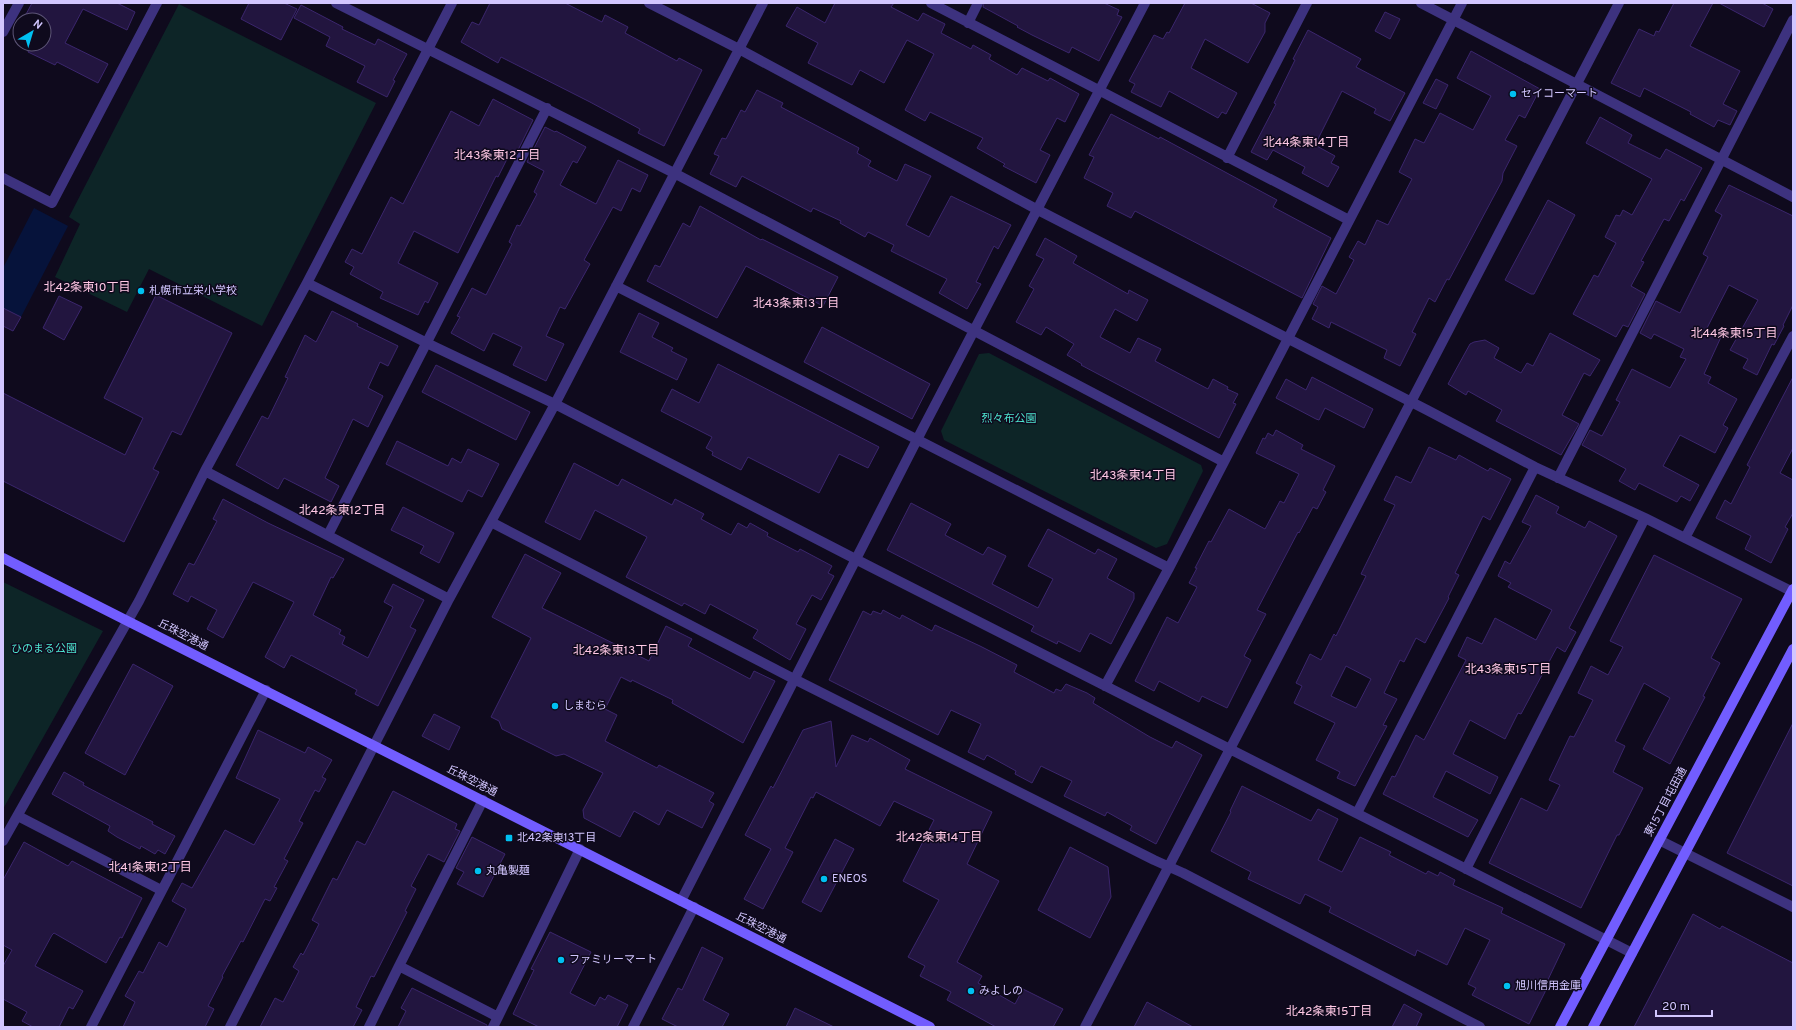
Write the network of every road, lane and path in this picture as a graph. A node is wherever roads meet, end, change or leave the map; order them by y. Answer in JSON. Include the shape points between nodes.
{"nodes":[{"id":1,"x":19,"y":3,"type":"edge"},
{"id":2,"x":157,"y":3,"type":"edge"},
{"id":3,"x":336,"y":3,"type":"edge"},
{"id":4,"x":452,"y":3,"type":"edge"},
{"id":5,"x":649,"y":3,"type":"edge"},
{"id":6,"x":763,"y":3,"type":"edge"},
{"id":7,"x":931,"y":3,"type":"edge"},
{"id":8,"x":978,"y":3,"type":"edge"},
{"id":9,"x":1145,"y":3,"type":"edge"},
{"id":10,"x":1307,"y":3,"type":"edge"},
{"id":11,"x":1420,"y":3,"type":"edge"},
{"id":12,"x":1462,"y":3,"type":"edge"},
{"id":13,"x":1619,"y":3,"type":"edge"},
{"id":14,"x":1453,"y":20,"type":"junction"},
{"id":15,"x":1793,"y":20,"type":"edge"},
{"id":16,"x":968,"y":23,"type":"junction"},
{"id":17,"x":3,"y":32,"type":"edge"},
{"id":18,"x":428,"y":48,"type":"junction"},
{"id":19,"x":739,"y":49,"type":"junction"},
{"id":20,"x":1577,"y":86,"type":"junction"},
{"id":21,"x":1098,"y":91,"type":"junction"},
{"id":22,"x":547,"y":108,"type":"junction"},
{"id":23,"x":1227,"y":158,"type":"junction"},
{"id":24,"x":1720,"y":160,"type":"junction"},
{"id":25,"x":674,"y":173,"type":"junction"},
{"id":26,"x":3,"y":178,"type":"edge"},
{"id":27,"x":1793,"y":197,"type":"edge"},
{"id":28,"x":1038,"y":210,"type":"junction"},
{"id":29,"x":1349,"y":220,"type":"junction"},
{"id":30,"x":308,"y":283,"type":"junction"},
{"id":31,"x":616,"y":286,"type":"junction"},
{"id":32,"x":974,"y":331,"type":"junction"},
{"id":33,"x":1793,"y":336,"type":"edge"},
{"id":34,"x":1288,"y":339,"type":"junction"},
{"id":35,"x":428,"y":342,"type":"junction"},
{"id":36,"x":1410,"y":402,"type":"junction"},
{"id":37,"x":555,"y":404,"type":"junction"},
{"id":38,"x":917,"y":440,"type":"junction"},
{"id":39,"x":1224,"y":462,"type":"junction"},
{"id":40,"x":1535,"y":467,"type":"junction"},
{"id":41,"x":205,"y":471,"type":"junction"},
{"id":42,"x":1558,"y":478,"type":"junction"},
{"id":43,"x":1645,"y":518,"type":"junction"},
{"id":44,"x":491,"y":522,"type":"junction"},
{"id":45,"x":328,"y":535,"type":"junction"},
{"id":46,"x":1685,"y":538,"type":"junction"},
{"id":47,"x":3,"y":558,"type":"edge"},
{"id":48,"x":856,"y":559,"type":"junction"},
{"id":49,"x":1169,"y":568,"type":"junction"},
{"id":50,"x":1793,"y":590,"type":"edge"},
{"id":51,"x":449,"y":599,"type":"junction"},
{"id":52,"x":128,"y":620,"type":"junction"},
{"id":53,"x":1793,"y":649,"type":"edge"},
{"id":54,"x":794,"y":678,"type":"junction"},
{"id":55,"x":1105,"y":686,"type":"junction"},
{"id":56,"x":266,"y":690,"type":"junction"},
{"id":57,"x":375,"y":746,"type":"junction"},
{"id":58,"x":1231,"y":749,"type":"junction"},
{"id":59,"x":483,"y":800,"type":"junction"},
{"id":60,"x":1357,"y":814,"type":"junction"},
{"id":61,"x":18,"y":816,"type":"junction"},
{"id":62,"x":1659,"y":840,"type":"junction"},
{"id":63,"x":3,"y":841,"type":"edge"},
{"id":64,"x":580,"y":849,"type":"junction"},
{"id":65,"x":1685,"y":853,"type":"junction"},
{"id":66,"x":1169,"y":866,"type":"junction"},
{"id":67,"x":1466,"y":869,"type":"junction"},
{"id":68,"x":161,"y":890,"type":"junction"},
{"id":69,"x":681,"y":901,"type":"junction"},
{"id":70,"x":694,"y":907,"type":"junction"},
{"id":71,"x":1793,"y":907,"type":"edge"},
{"id":72,"x":1606,"y":940,"type":"junction"},
{"id":73,"x":1632,"y":953,"type":"junction"},
{"id":74,"x":399,"y":966,"type":"junction"},
{"id":75,"x":498,"y":1017,"type":"junction"},
{"id":76,"x":91,"y":1027,"type":"edge"},
{"id":77,"x":230,"y":1027,"type":"edge"},
{"id":78,"x":369,"y":1027,"type":"edge"},
{"id":79,"x":492,"y":1027,"type":"edge"},
{"id":80,"x":632,"y":1027,"type":"edge"},
{"id":81,"x":930,"y":1027,"type":"edge"},
{"id":82,"x":1085,"y":1027,"type":"edge"},
{"id":83,"x":1480,"y":1027,"type":"edge"},
{"id":84,"x":1560,"y":1027,"type":"edge"},
{"id":85,"x":1594,"y":1027,"type":"edge"}],
"edges":[{"from":1,"to":17,"type":"street"},
{"from":2,"to":26,"type":"street","via":[[52,203]]},
{"from":3,"to":18,"type":"street"},
{"from":4,"to":18,"type":"street"},
{"from":5,"to":19,"type":"street"},
{"from":6,"to":19,"type":"street"},
{"from":7,"to":16,"type":"street"},
{"from":8,"to":16,"type":"street"},
{"from":9,"to":21,"type":"street"},
{"from":10,"to":23,"type":"street"},
{"from":11,"to":14,"type":"street"},
{"from":12,"to":14,"type":"street"},
{"from":13,"to":20,"type":"street"},
{"from":14,"to":20,"type":"street"},
{"from":14,"to":29,"type":"street"},
{"from":15,"to":24,"type":"street"},
{"from":16,"to":21,"type":"street"},
{"from":18,"to":22,"type":"street"},
{"from":18,"to":30,"type":"street"},
{"from":19,"to":25,"type":"street"},
{"from":19,"to":28,"type":"street"},
{"from":20,"to":24,"type":"street"},
{"from":20,"to":36,"type":"street"},
{"from":21,"to":23,"type":"street"},
{"from":21,"to":28,"type":"street"},
{"from":22,"to":25,"type":"street"},
{"from":22,"to":35,"type":"street"},
{"from":23,"to":29,"type":"street"},
{"from":24,"to":27,"type":"street"},
{"from":24,"to":42,"type":"street"},
{"from":25,"to":31,"type":"street"},
{"from":25,"to":32,"type":"street"},
{"from":28,"to":32,"type":"street"},
{"from":28,"to":34,"type":"street"},
{"from":29,"to":34,"type":"street"},
{"from":30,"to":35,"type":"street"},
{"from":30,"to":41,"type":"street"},
{"from":31,"to":37,"type":"street"},
{"from":31,"to":38,"type":"street"},
{"from":32,"to":38,"type":"street"},
{"from":32,"to":39,"type":"street"},
{"from":33,"to":46,"type":"street"},
{"from":34,"to":36,"type":"street"},
{"from":34,"to":39,"type":"street"},
{"from":35,"to":37,"type":"street"},
{"from":35,"to":45,"type":"street"},
{"from":36,"to":40,"type":"street"},
{"from":36,"to":58,"type":"street"},
{"from":37,"to":44,"type":"street"},
{"from":37,"to":48,"type":"street"},
{"from":38,"to":48,"type":"street"},
{"from":38,"to":49,"type":"street"},
{"from":39,"to":49,"type":"street"},
{"from":40,"to":42,"type":"street"},
{"from":40,"to":60,"type":"street"},
{"from":41,"to":45,"type":"street"},
{"from":41,"to":52,"type":"street"},
{"from":42,"to":43,"type":"street"},
{"from":43,"to":46,"type":"street"},
{"from":43,"to":67,"type":"street"},
{"from":44,"to":51,"type":"street"},
{"from":44,"to":54,"type":"street"},
{"from":45,"to":51,"type":"street"},
{"from":46,"to":50,"type":"street"},
{"from":47,"to":52,"type":"main road","name":"丘珠空港通"},
{"from":48,"to":54,"type":"street"},
{"from":48,"to":55,"type":"street"},
{"from":49,"to":55,"type":"street"},
{"from":50,"to":62,"type":"main road","name":"東15丁目屯田通"},
{"from":51,"to":57,"type":"street"},
{"from":52,"to":56,"type":"main road","name":"丘珠空港通"},
{"from":52,"to":61,"type":"street"},
{"from":53,"to":65,"type":"main road"},
{"from":54,"to":66,"type":"street"},
{"from":54,"to":69,"type":"street"},
{"from":55,"to":58,"type":"street"},
{"from":56,"to":57,"type":"main road","name":"丘珠空港通"},
{"from":56,"to":68,"type":"street"},
{"from":57,"to":59,"type":"main road","name":"丘珠空港通"},
{"from":57,"to":77,"type":"street"},
{"from":58,"to":60,"type":"street"},
{"from":58,"to":66,"type":"street"},
{"from":59,"to":64,"type":"main road","name":"丘珠空港通"},
{"from":59,"to":74,"type":"street"},
{"from":60,"to":67,"type":"street"},
{"from":61,"to":63,"type":"street"},
{"from":61,"to":68,"type":"street"},
{"from":62,"to":65,"type":"street"},
{"from":62,"to":72,"type":"main road","name":"東15丁目屯田通"},
{"from":64,"to":69,"type":"main road","name":"丘珠空港通"},
{"from":64,"to":75,"type":"street"},
{"from":65,"to":71,"type":"street"},
{"from":65,"to":73,"type":"main road"},
{"from":66,"to":82,"type":"street"},
{"from":66,"to":83,"type":"street"},
{"from":67,"to":72,"type":"street"},
{"from":68,"to":76,"type":"street"},
{"from":69,"to":70,"type":"main road","name":"丘珠空港通"},
{"from":70,"to":80,"type":"street"},
{"from":70,"to":81,"type":"main road","name":"丘珠空港通"},
{"from":72,"to":73,"type":"street"},
{"from":72,"to":84,"type":"main road","name":"東15丁目屯田通"},
{"from":73,"to":85,"type":"main road"},
{"from":74,"to":75,"type":"street"},
{"from":74,"to":78,"type":"street"},
{"from":75,"to":79,"type":"street"}]}
